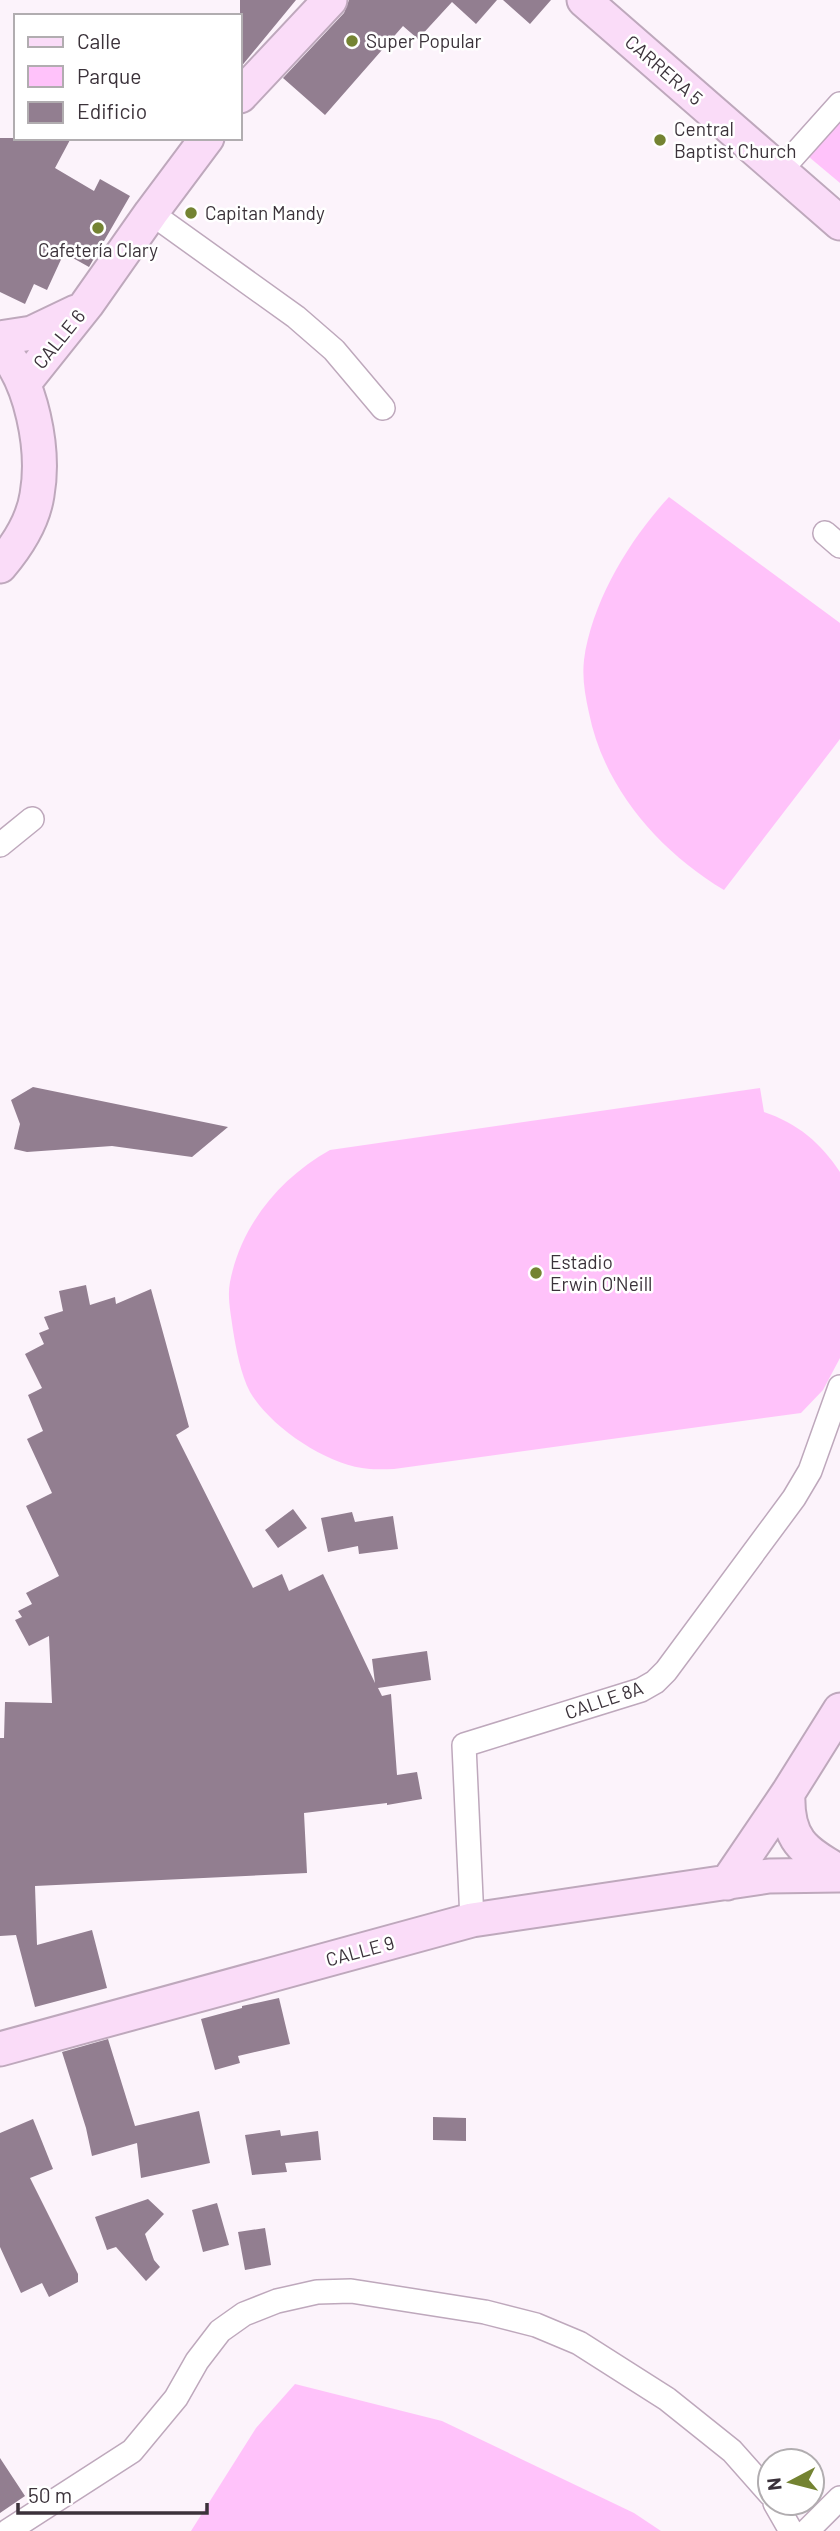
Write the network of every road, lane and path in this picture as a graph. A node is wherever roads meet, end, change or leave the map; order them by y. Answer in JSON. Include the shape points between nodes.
{"nodes":[{"id":1,"x":330,"y":0,"type":"edge"},
{"id":2,"x":584,"y":0,"type":"edge"},
{"id":3,"x":242,"y":94,"type":"edge"},
{"id":4,"x":840,"y":104,"type":"edge"},
{"id":5,"x":206,"y":140,"type":"edge"},
{"id":6,"x":779,"y":171,"type":"junction"},
{"id":7,"x":151,"y":214,"type":"junction"},
{"id":8,"x":840,"y":223,"type":"edge"},
{"id":9,"x":87,"y":304,"type":"junction"},
{"id":10,"x":0,"y":338,"type":"edge"},
{"id":11,"x":0,"y":347,"type":"edge"},
{"id":12,"x":24,"y":383,"type":"junction"},
{"id":13,"x":383,"y":408,"type":"dead end"},
{"id":14,"x":0,"y":565,"type":"edge"},
{"id":15,"x":32,"y":819,"type":"dead end"},
{"id":16,"x":0,"y":845,"type":"edge"},
{"id":17,"x":840,"y":1387,"type":"edge"},
{"id":18,"x":840,"y":1710,"type":"edge"},
{"id":19,"x":788,"y":1793,"type":"junction"},
{"id":20,"x":840,"y":1874,"type":"edge"},
{"id":21,"x":727,"y":1883,"type":"junction"},
{"id":22,"x":472,"y":1920,"type":"junction"},
{"id":23,"x":0,"y":2049,"type":"edge"},
{"id":24,"x":756,"y":2478,"type":"edge"},
{"id":25,"x":840,"y":2498,"type":"edge"},
{"id":26,"x":8,"y":2531,"type":"edge"},
{"id":27,"x":807,"y":2531,"type":"edge"}],
"edges":[{"from":1,"to":3,"type":"street"},
{"from":2,"to":6,"type":"street","name":"CARRERA 5"},
{"from":4,"to":6,"type":"street"},
{"from":5,"to":7,"type":"street","name":"CALLE 6"},
{"from":6,"to":8,"type":"street","name":"CARRERA 5"},
{"from":7,"to":9,"type":"street","name":"CALLE 6"},
{"from":7,"to":13,"type":"street","via":[[296,317],[334,350]]},
{"from":9,"to":10,"type":"street","via":[[52,326]]},
{"from":9,"to":12,"type":"street","name":"CALLE 6"},
{"from":11,"to":12,"type":"street"},
{"from":12,"to":14,"type":"street","name":"CALLE 6","via":[[38,449],[37,495],[23,535]]},
{"from":15,"to":16,"type":"street"},
{"from":17,"to":22,"type":"street","name":"CALLE 8A","via":[[810,1471],[794,1498],[655,1682],[464,1745]]},
{"from":18,"to":19,"type":"street"},
{"from":19,"to":20,"type":"street","via":[[787,1815],[797,1839]]},
{"from":19,"to":21,"type":"street"},
{"from":20,"to":21,"type":"street","name":"CALLE 9","via":[[769,1876]]},
{"from":21,"to":22,"type":"street","name":"CALLE 9"},
{"from":22,"to":23,"type":"street","name":"CALLE 9"},
{"from":24,"to":26,"type":"street","via":[[732,2451],[667,2399],[579,2343],[536,2325],[485,2312],[351,2291],[317,2292],[244,2314],[220,2331],[176,2398],[132,2451]]},
{"from":25,"to":27,"type":"street"}]}
